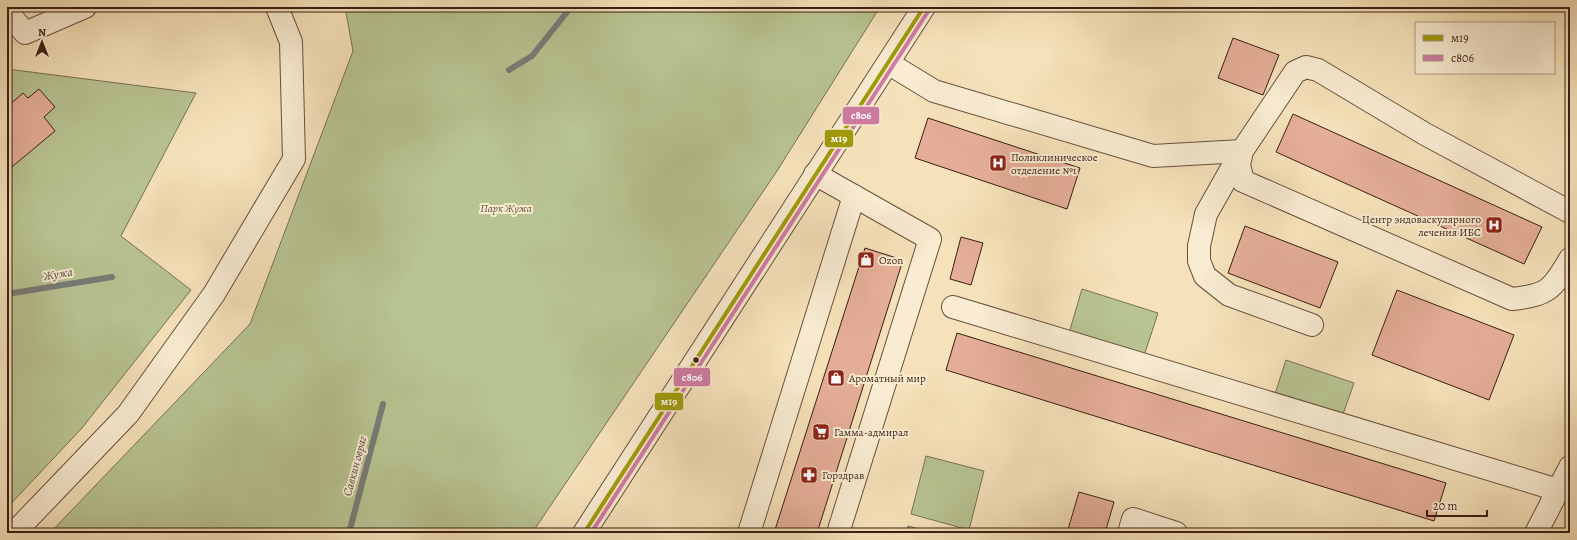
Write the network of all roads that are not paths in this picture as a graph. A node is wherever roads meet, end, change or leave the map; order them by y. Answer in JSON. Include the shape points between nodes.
{"nodes":[{"id":1,"x":85,"y":7,"type":"edge"},
{"id":2,"x":277,"y":7,"type":"edge"},
{"id":3,"x":924,"y":7,"type":"edge"},
{"id":4,"x":7,"y":11,"type":"edge"},
{"id":5,"x":888,"y":63,"type":"junction"},
{"id":6,"x":1242,"y":151,"type":"junction"},
{"id":7,"x":815,"y":174,"type":"junction"},
{"id":8,"x":854,"y":196,"type":"junction"},
{"id":9,"x":1570,"y":212,"type":"edge"},
{"id":10,"x":1570,"y":259,"type":"edge"},
{"id":11,"x":953,"y":307,"type":"dead end"},
{"id":12,"x":1312,"y":325,"type":"dead end"},
{"id":13,"x":1570,"y":466,"type":"edge"},
{"id":14,"x":1558,"y":490,"type":"junction"},
{"id":15,"x":14,"y":533,"type":"edge"},
{"id":16,"x":584,"y":533,"type":"edge"},
{"id":17,"x":749,"y":533,"type":"edge"},
{"id":18,"x":838,"y":533,"type":"edge"},
{"id":19,"x":1129,"y":533,"type":"edge"},
{"id":20,"x":1176,"y":533,"type":"edge"},
{"id":21,"x":1536,"y":533,"type":"edge"}],
"edges":[{"from":1,"to":4,"type":"street","via":[[24,33]]},
{"from":2,"to":15,"type":"street","via":[[291,42],[294,159],[214,294],[128,414]]},
{"from":3,"to":5,"type":"street"},
{"from":5,"to":6,"type":"street","via":[[934,91],[1153,156]]},
{"from":5,"to":7,"type":"street"},
{"from":6,"to":9,"type":"street","via":[[1295,72],[1306,67],[1318,70],[1425,134]]},
{"from":6,"to":10,"type":"street","via":[[1239,165],[1243,181],[1512,299],[1534,296],[1555,285]]},
{"from":6,"to":12,"type":"street","via":[[1206,214],[1199,246],[1199,261],[1206,276],[1229,295]]},
{"from":7,"to":8,"type":"street"},
{"from":7,"to":16,"type":"street"},
{"from":8,"to":17,"type":"street"},
{"from":8,"to":18,"type":"street","via":[[930,239]]},
{"from":11,"to":14,"type":"street"},
{"from":13,"to":14,"type":"street"},
{"from":14,"to":21,"type":"street"},
{"from":19,"to":20,"type":"street","via":[[1133,519]]}]}
